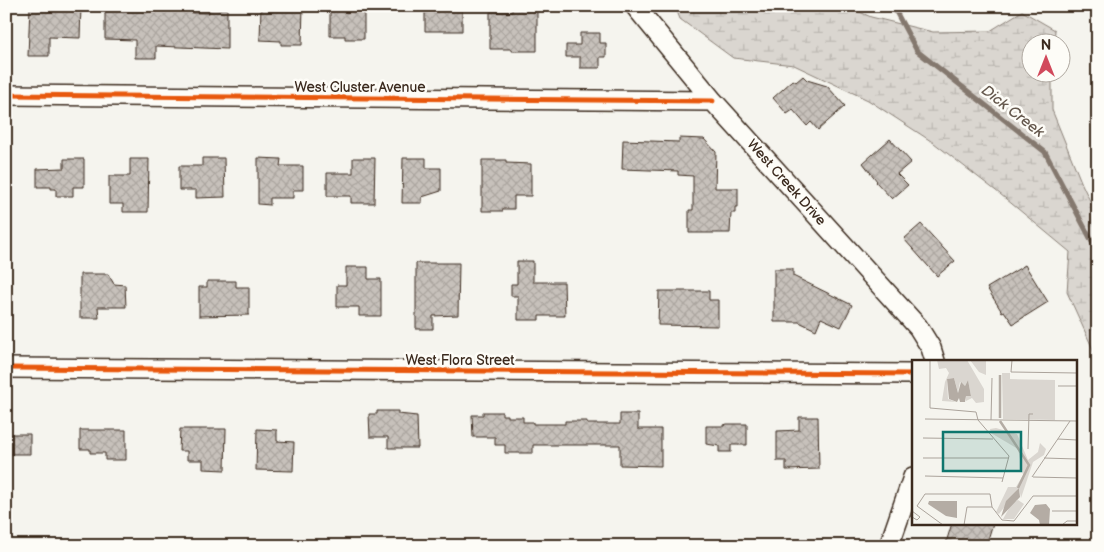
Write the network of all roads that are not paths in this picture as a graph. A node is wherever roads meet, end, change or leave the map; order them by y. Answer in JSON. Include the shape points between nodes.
{"nodes":[{"id":1,"x":635,"y":6,"type":"edge"},
{"id":2,"x":6,"y":95,"type":"edge"},
{"id":3,"x":713,"y":101,"type":"junction"},
{"id":4,"x":935,"y":360,"type":"edge"},
{"id":5,"x":6,"y":368,"type":"edge"},
{"id":6,"x":912,"y":374,"type":"edge"},
{"id":7,"x":912,"y":480,"type":"edge"},
{"id":8,"x":889,"y":546,"type":"edge"}],
"edges":[{"from":1,"to":3,"type":"street","name":"West Creek Drive"},
{"from":2,"to":3,"type":"street","name":"West Cluster Avenue"},
{"from":3,"to":4,"type":"street","name":"West Creek Drive","via":[[918,327]]},
{"from":5,"to":6,"type":"street","name":"West Flora Street"},
{"from":7,"to":8,"type":"street"}]}
